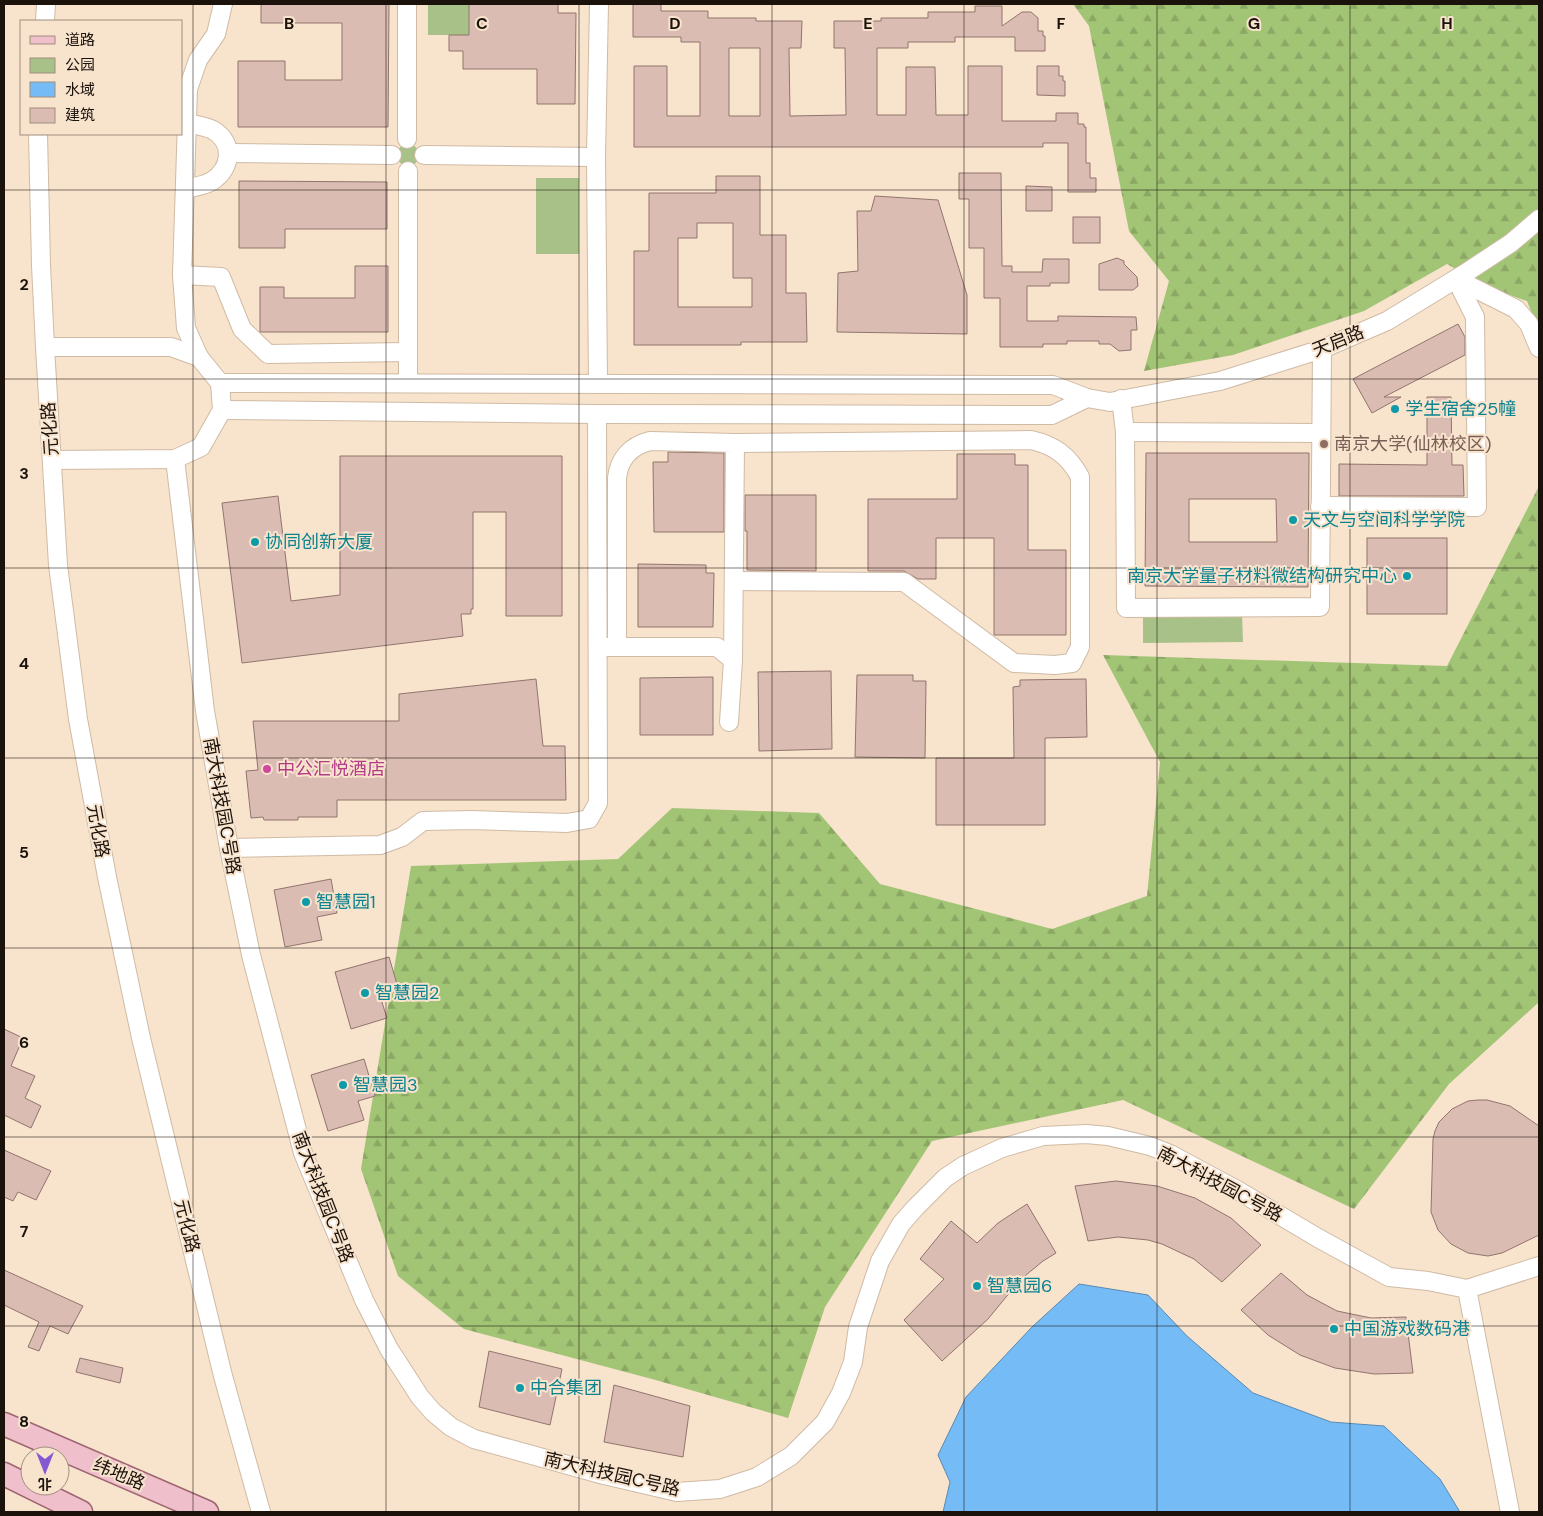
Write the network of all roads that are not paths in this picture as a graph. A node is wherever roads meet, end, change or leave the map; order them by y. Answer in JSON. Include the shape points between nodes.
{"nodes":[{"id":1,"x":46,"y":4,"type":"edge"},
{"id":2,"x":223,"y":4,"type":"edge"},
{"id":3,"x":407,"y":4,"type":"edge"},
{"id":4,"x":599,"y":4,"type":"edge"},
{"id":5,"x":45,"y":20,"type":"edge"},
{"id":6,"x":187,"y":123,"type":"junction"},
{"id":7,"x":38,"y":135,"type":"edge"},
{"id":8,"x":407,"y":139,"type":"junction"},
{"id":9,"x":230,"y":153,"type":"junction"},
{"id":10,"x":392,"y":155,"type":"junction"},
{"id":11,"x":424,"y":155,"type":"junction"},
{"id":12,"x":596,"y":157,"type":"junction"},
{"id":13,"x":408,"y":171,"type":"junction"},
{"id":14,"x":185,"y":189,"type":"junction"},
{"id":15,"x":1539,"y":218,"type":"edge"},
{"id":16,"x":182,"y":276,"type":"junction"},
{"id":17,"x":1456,"y":279,"type":"junction"},
{"id":18,"x":45,"y":347,"type":"junction"},
{"id":19,"x":1539,"y":348,"type":"edge"},
{"id":20,"x":1322,"y":349,"type":"junction"},
{"id":21,"x":408,"y":352,"type":"junction"},
{"id":22,"x":199,"y":357,"type":"junction"},
{"id":23,"x":220,"y":383,"type":"junction"},
{"id":24,"x":408,"y":383,"type":"junction"},
{"id":25,"x":598,"y":384,"type":"junction"},
{"id":26,"x":1087,"y":398,"type":"junction"},
{"id":27,"x":1115,"y":400,"type":"junction"},
{"id":28,"x":222,"y":410,"type":"junction"},
{"id":29,"x":598,"y":414,"type":"junction"},
{"id":30,"x":1125,"y":432,"type":"junction"},
{"id":31,"x":1321,"y":433,"type":"junction"},
{"id":32,"x":735,"y":443,"type":"junction"},
{"id":33,"x":175,"y":459,"type":"junction"},
{"id":34,"x":52,"y":460,"type":"junction"},
{"id":35,"x":1320,"y":506,"type":"junction"},
{"id":36,"x":734,"y":581,"type":"junction"},
{"id":37,"x":598,"y":647,"type":"junction"},
{"id":38,"x":618,"y":647,"type":"junction"},
{"id":39,"x":733,"y":660,"type":"junction"},
{"id":40,"x":728,"y":722,"type":"dead end"},
{"id":41,"x":229,"y":848,"type":"junction"},
{"id":42,"x":1539,"y":1266,"type":"edge"},
{"id":43,"x":1467,"y":1289,"type":"junction"},
{"id":44,"x":4,"y":1424,"type":"edge"},
{"id":45,"x":4,"y":1474,"type":"edge"},
{"id":46,"x":82,"y":1512,"type":"edge"},
{"id":47,"x":207,"y":1512,"type":"edge"},
{"id":48,"x":261,"y":1512,"type":"edge"},
{"id":49,"x":1510,"y":1512,"type":"edge"}],
"edges":[{"from":1,"to":5,"type":"street"},
{"from":2,"to":6,"type":"street","via":[[216,34],[198,60],[188,89]]},
{"from":3,"to":8,"type":"street"},
{"from":4,"to":12,"type":"street"},
{"from":6,"to":9,"type":"street","via":[[221,135]]},
{"from":6,"to":14,"type":"street"},
{"from":7,"to":18,"type":"street","name":"元化路"},
{"from":8,"to":10,"type":"street","via":[[398,142]]},
{"from":8,"to":11,"type":"street","via":[[417,141]]},
{"from":9,"to":10,"type":"street"},
{"from":9,"to":14,"type":"street","via":[[227,165],[212,181]]},
{"from":10,"to":13,"type":"street","via":[[398,168]]},
{"from":11,"to":12,"type":"street"},
{"from":11,"to":13,"type":"street","via":[[421,164]]},
{"from":12,"to":25,"type":"street"},
{"from":13,"to":21,"type":"street"},
{"from":14,"to":16,"type":"street"},
{"from":15,"to":17,"type":"street","name":"天启路","via":[[1511,243]]},
{"from":16,"to":21,"type":"street","via":[[221,277],[242,329],[268,354]]},
{"from":16,"to":22,"type":"street","via":[[186,328]]},
{"from":17,"to":19,"type":"street","via":[[1516,309],[1529,324]]},
{"from":17,"to":20,"type":"street","name":"天启路","via":[[1387,321]]},
{"from":17,"to":35,"type":"street","via":[[1475,317],[1477,507]]},
{"from":18,"to":22,"type":"street","via":[[171,347]]},
{"from":18,"to":34,"type":"street","name":"元化路"},
{"from":20,"to":27,"type":"street","name":"天启路","via":[[1220,381]]},
{"from":20,"to":31,"type":"street"},
{"from":21,"to":24,"type":"street"},
{"from":22,"to":23,"type":"street"},
{"from":23,"to":24,"type":"street"},
{"from":23,"to":28,"type":"street"},
{"from":24,"to":25,"type":"street"},
{"from":25,"to":26,"type":"street","via":[[1053,385]]},
{"from":26,"to":27,"type":"street"},
{"from":26,"to":29,"type":"street","via":[[1052,415]]},
{"from":27,"to":30,"type":"street"},
{"from":28,"to":29,"type":"street"},
{"from":28,"to":33,"type":"street","via":[[201,447]]},
{"from":29,"to":37,"type":"street"},
{"from":30,"to":31,"type":"street"},
{"from":30,"to":35,"type":"street","via":[[1126,608],[1320,607]]},
{"from":31,"to":35,"type":"street"},
{"from":32,"to":36,"type":"street"},
{"from":32,"to":36,"type":"street","via":[[1031,440],[1053,447],[1070,460],[1080,476],[1080,648],[1072,662],[1055,665],[1014,662],[904,582]]},
{"from":32,"to":38,"type":"street","via":[[650,441],[635,446],[620,464],[617,478]]},
{"from":33,"to":34,"type":"street"},
{"from":33,"to":41,"type":"street","name":"南大科技园C号路","via":[[204,711]]},
{"from":34,"to":48,"type":"street","name":"元化路","via":[[58,565],[78,719],[106,877],[140,1038],[223,1376]]},
{"from":36,"to":39,"type":"street"},
{"from":37,"to":38,"type":"street"},
{"from":37,"to":41,"type":"street","via":[[598,803],[589,819],[567,823],[423,821],[402,836],[380,845]]},
{"from":38,"to":39,"type":"street","via":[[717,647]]},
{"from":39,"to":40,"type":"street"},
{"from":41,"to":43,"type":"street","name":"南大科技园C号路","via":[[251,955],[302,1153],[364,1300],[389,1349],[433,1412],[451,1427],[474,1439],[604,1476],[677,1492],[720,1489],[757,1477],[791,1456],[825,1422],[853,1362],[858,1327],[880,1261],[914,1208],[963,1166],[1002,1148],[1043,1136],[1108,1136],[1150,1146],[1237,1190],[1389,1277]]},
{"from":42,"to":43,"type":"street"},
{"from":43,"to":49,"type":"street"},
{"from":44,"to":47,"type":"main road","name":"纬地路"},
{"from":45,"to":46,"type":"main road"}]}
